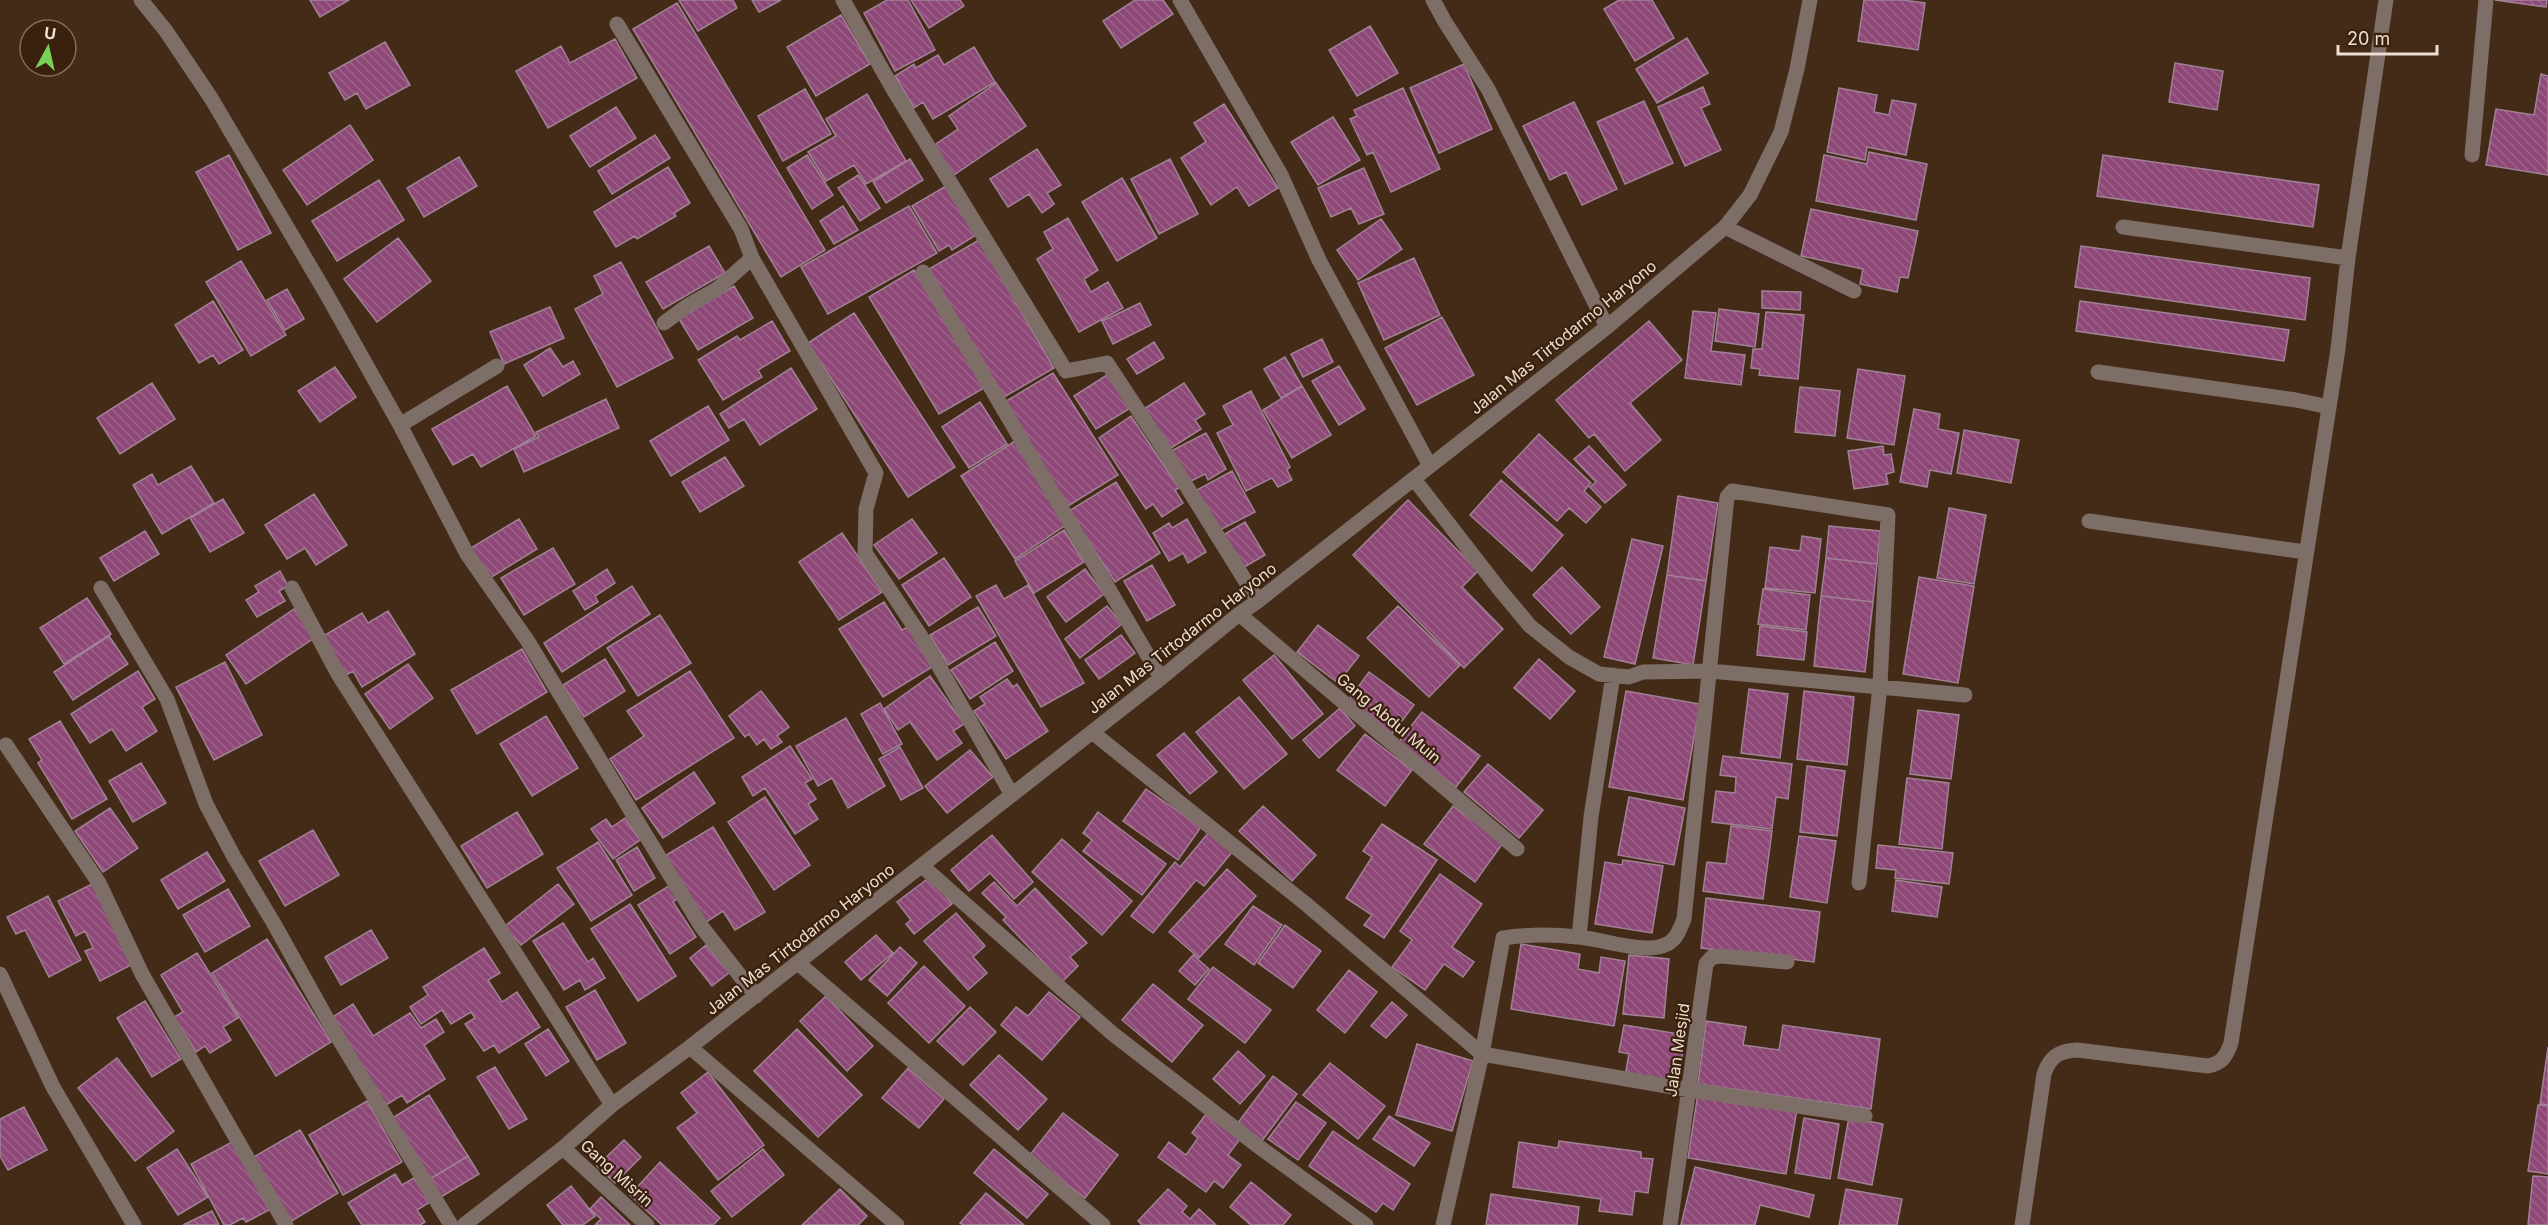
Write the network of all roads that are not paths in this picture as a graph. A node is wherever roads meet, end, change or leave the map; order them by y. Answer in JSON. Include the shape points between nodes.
{"nodes":[{"id":1,"x":141,"y":0,"type":"edge"},
{"id":2,"x":843,"y":0,"type":"edge"},
{"id":3,"x":1180,"y":0,"type":"edge"},
{"id":4,"x":1433,"y":0,"type":"edge"},
{"id":5,"x":1810,"y":0,"type":"edge"},
{"id":6,"x":2386,"y":0,"type":"edge"},
{"id":7,"x":2487,"y":0,"type":"edge"},
{"id":8,"x":617,"y":24,"type":"dead end"},
{"id":9,"x":2472,"y":155,"type":"dead end"},
{"id":10,"x":1725,"y":227,"type":"junction"},
{"id":11,"x":2123,"y":227,"type":"dead end"},
{"id":12,"x":752,"y":258,"type":"junction"},
{"id":13,"x":2348,"y":258,"type":"junction"},
{"id":14,"x":923,"y":272,"type":"dead end"},
{"id":15,"x":1854,"y":291,"type":"dead end"},
{"id":16,"x":664,"y":323,"type":"dead end"},
{"id":17,"x":1607,"y":327,"type":"junction"},
{"id":18,"x":497,"y":366,"type":"dead end"},
{"id":19,"x":2098,"y":372,"type":"dead end"},
{"id":20,"x":2329,"y":407,"type":"junction"},
{"id":21,"x":400,"y":425,"type":"junction"},
{"id":22,"x":1430,"y":466,"type":"junction"},
{"id":23,"x":1414,"y":479,"type":"junction"},
{"id":24,"x":2090,"y":521,"type":"dead end"},
{"id":25,"x":2305,"y":552,"type":"junction"},
{"id":26,"x":101,"y":588,"type":"dead end"},
{"id":27,"x":292,"y":588,"type":"dead end"},
{"id":28,"x":1258,"y":601,"type":"junction"},
{"id":29,"x":1239,"y":614,"type":"junction"},
{"id":30,"x":1710,"y":671,"type":"junction"},
{"id":31,"x":1613,"y":675,"type":"junction"},
{"id":32,"x":1161,"y":678,"type":"junction"},
{"id":33,"x":1880,"y":687,"type":"junction"},
{"id":34,"x":1965,"y":694,"type":"dead end"},
{"id":35,"x":1092,"y":732,"type":"junction"},
{"id":36,"x":6,"y":745,"type":"dead end"},
{"id":37,"x":1012,"y":795,"type":"junction"},
{"id":38,"x":1517,"y":849,"type":"dead end"},
{"id":39,"x":922,"y":866,"type":"junction"},
{"id":40,"x":1859,"y":883,"type":"dead end"},
{"id":41,"x":1579,"y":937,"type":"junction"},
{"id":42,"x":1787,"y":962,"type":"dead end"},
{"id":43,"x":798,"y":963,"type":"junction"},
{"id":44,"x":0,"y":974,"type":"edge"},
{"id":45,"x":756,"y":996,"type":"junction"},
{"id":46,"x":690,"y":1047,"type":"junction"},
{"id":47,"x":1482,"y":1054,"type":"junction"},
{"id":48,"x":1690,"y":1090,"type":"junction"},
{"id":49,"x":612,"y":1105,"type":"junction"},
{"id":50,"x":1865,"y":1116,"type":"dead end"},
{"id":51,"x":563,"y":1148,"type":"junction"},
{"id":52,"x":134,"y":1225,"type":"edge"},
{"id":53,"x":285,"y":1225,"type":"edge"},
{"id":54,"x":451,"y":1225,"type":"edge"},
{"id":55,"x":464,"y":1225,"type":"edge"},
{"id":56,"x":647,"y":1225,"type":"edge"},
{"id":57,"x":897,"y":1225,"type":"edge"},
{"id":58,"x":1103,"y":1225,"type":"edge"},
{"id":59,"x":1366,"y":1225,"type":"edge"},
{"id":60,"x":1443,"y":1225,"type":"edge"},
{"id":61,"x":1670,"y":1225,"type":"edge"},
{"id":62,"x":2022,"y":1225,"type":"edge"}],
"edges":[{"from":1,"to":21,"type":"street","via":[[211,98]]},
{"from":2,"to":28,"type":"street","via":[[1066,371],[1107,363]]},
{"from":3,"to":22,"type":"street","via":[[1281,175],[1319,260]]},
{"from":4,"to":17,"type":"street","via":[[1488,89]]},
{"from":5,"to":10,"type":"street","name":"Jalan Mas Tirtodarmo Haryono","via":[[1781,132],[1750,195]]},
{"from":6,"to":13,"type":"street"},
{"from":7,"to":9,"type":"street"},
{"from":8,"to":12,"type":"street","via":[[741,230]]},
{"from":10,"to":15,"type":"street"},
{"from":10,"to":17,"type":"street","name":"Jalan Mas Tirtodarmo Haryono"},
{"from":11,"to":13,"type":"street"},
{"from":12,"to":16,"type":"street","via":[[717,289]]},
{"from":12,"to":37,"type":"street","via":[[876,473],[866,509],[865,553],[928,647]]},
{"from":13,"to":20,"type":"street"},
{"from":14,"to":32,"type":"street"},
{"from":17,"to":22,"type":"street","name":"Jalan Mas Tirtodarmo Haryono"},
{"from":18,"to":21,"type":"street"},
{"from":19,"to":20,"type":"street"},
{"from":20,"to":25,"type":"street"},
{"from":21,"to":45,"type":"street","via":[[467,554],[527,640],[701,926]]},
{"from":22,"to":23,"type":"street","name":"Jalan Mas Tirtodarmo Haryono"},
{"from":23,"to":28,"type":"street","name":"Jalan Mas Tirtodarmo Haryono"},
{"from":23,"to":31,"type":"street","via":[[1530,626],[1569,657],[1599,674]]},
{"from":24,"to":25,"type":"street"},
{"from":25,"to":62,"type":"street","via":[[2227,1056],[2220,1064],[2208,1066],[2077,1050],[2056,1054],[2044,1074]]},
{"from":26,"to":54,"type":"street","via":[[167,699],[206,804],[234,856]]},
{"from":27,"to":49,"type":"street","via":[[338,674]]},
{"from":28,"to":29,"type":"street","name":"Jalan Mas Tirtodarmo Haryono"},
{"from":29,"to":32,"type":"street","name":"Jalan Mas Tirtodarmo Haryono"},
{"from":29,"to":38,"type":"street","name":"Gang Abdul Muin"},
{"from":30,"to":31,"type":"street"},
{"from":30,"to":33,"type":"street"},
{"from":30,"to":33,"type":"street","via":[[1727,497],[1732,491],[1740,491],[1888,515]]},
{"from":30,"to":41,"type":"street","via":[[1684,919],[1677,936],[1664,946],[1651,948]]},
{"from":31,"to":41,"type":"street","via":[[1591,817]]},
{"from":32,"to":35,"type":"street","name":"Jalan Mas Tirtodarmo Haryono"},
{"from":33,"to":34,"type":"street"},
{"from":33,"to":40,"type":"street"},
{"from":35,"to":37,"type":"street","name":"Jalan Mas Tirtodarmo Haryono"},
{"from":35,"to":47,"type":"street","via":[[1306,904]]},
{"from":36,"to":53,"type":"street","via":[[99,884],[142,974]]},
{"from":37,"to":39,"type":"street","name":"Jalan Mas Tirtodarmo Haryono"},
{"from":39,"to":43,"type":"street","name":"Jalan Mas Tirtodarmo Haryono"},
{"from":39,"to":59,"type":"street","via":[[1113,1034]]},
{"from":41,"to":47,"type":"street","via":[[1534,933],[1503,938]]},
{"from":42,"to":48,"type":"street","name":"Jalan Mesjid","via":[[1722,956],[1712,957],[1706,964]]},
{"from":43,"to":45,"type":"street","name":"Jalan Mas Tirtodarmo Haryono"},
{"from":43,"to":58,"type":"street"},
{"from":44,"to":52,"type":"street","via":[[53,1087]]},
{"from":45,"to":46,"type":"street","name":"Jalan Mas Tirtodarmo Haryono"},
{"from":46,"to":49,"type":"street","name":"Jalan Mas Tirtodarmo Haryono"},
{"from":46,"to":57,"type":"street"},
{"from":47,"to":48,"type":"street"},
{"from":47,"to":60,"type":"street"},
{"from":48,"to":50,"type":"street"},
{"from":48,"to":61,"type":"street","name":"Jalan Mesjid"},
{"from":49,"to":51,"type":"street","name":"Jalan Mas Tirtodarmo Haryono"},
{"from":51,"to":55,"type":"street","name":"Jalan Mas Tirtodarmo Haryono"},
{"from":51,"to":56,"type":"street","name":"Gang Misrin"}]}
